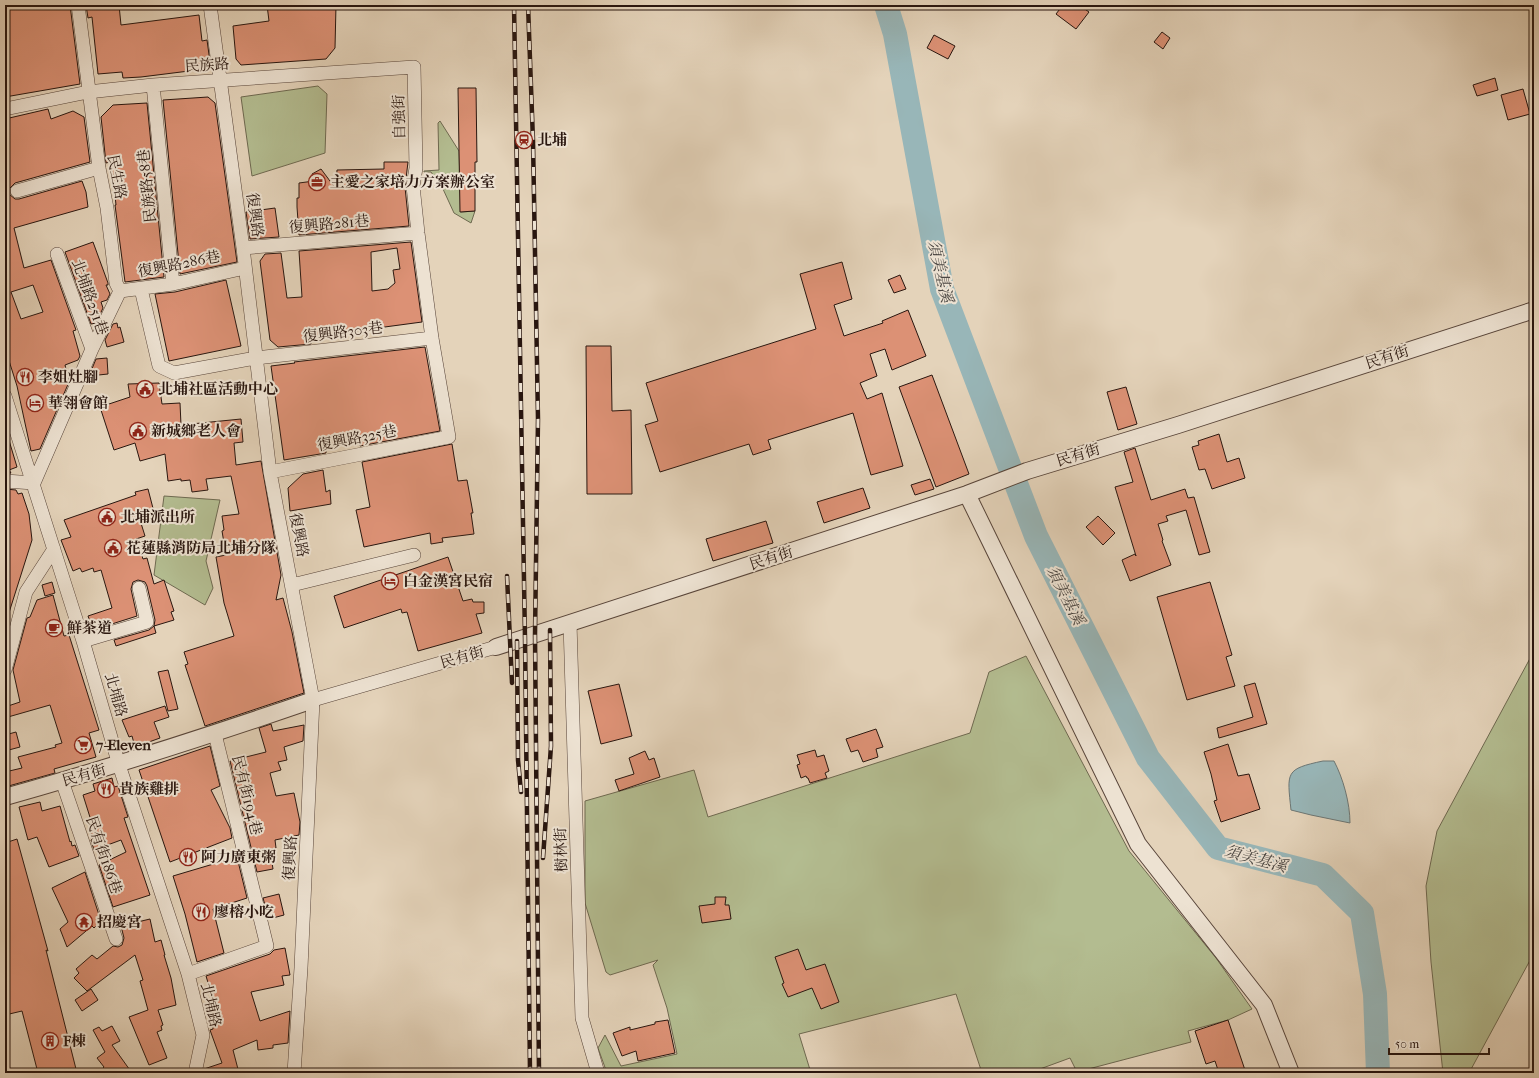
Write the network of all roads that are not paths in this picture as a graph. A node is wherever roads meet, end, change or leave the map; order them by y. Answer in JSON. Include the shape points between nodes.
{"nodes":[{"id":1,"x":78,"y":5,"type":"edge"},
{"id":2,"x":210,"y":5,"type":"edge"},
{"id":3,"x":414,"y":67,"type":"joint"},
{"id":4,"x":220,"y":80,"type":"junction"},
{"id":5,"x":153,"y":85,"type":"junction"},
{"id":6,"x":88,"y":92,"type":"junction"},
{"id":7,"x":5,"y":109,"type":"edge"},
{"id":8,"x":98,"y":168,"type":"junction"},
{"id":9,"x":17,"y":191,"type":"dead end"},
{"id":10,"x":418,"y":233,"type":"junction"},
{"id":11,"x":243,"y":248,"type":"junction"},
{"id":12,"x":57,"y":254,"type":"dead end"},
{"id":13,"x":245,"y":268,"type":"junction"},
{"id":14,"x":173,"y":284,"type":"junction"},
{"id":15,"x":141,"y":288,"type":"junction"},
{"id":16,"x":120,"y":291,"type":"junction"},
{"id":17,"x":1534,"y":310,"type":"edge"},
{"id":18,"x":432,"y":338,"type":"junction"},
{"id":19,"x":92,"y":349,"type":"junction"},
{"id":20,"x":256,"y":358,"type":"junction"},
{"id":21,"x":5,"y":396,"type":"edge"},
{"id":22,"x":449,"y":437,"type":"joint"},
{"id":23,"x":270,"y":472,"type":"junction"},
{"id":24,"x":5,"y":481,"type":"edge"},
{"id":25,"x":34,"y":483,"type":"junction"},
{"id":26,"x":967,"y":494,"type":"junction"},
{"id":27,"x":54,"y":549,"type":"junction"},
{"id":28,"x":414,"y":555,"type":"dead end"},
{"id":29,"x":292,"y":585,"type":"junction"},
{"id":30,"x":139,"y":588,"type":"dead end"},
{"id":31,"x":570,"y":623,"type":"junction"},
{"id":32,"x":83,"y":640,"type":"junction"},
{"id":33,"x":496,"y":647,"type":"joint"},
{"id":34,"x":5,"y":670,"type":"edge"},
{"id":35,"x":313,"y":700,"type":"junction"},
{"id":36,"x":215,"y":734,"type":"junction"},
{"id":37,"x":119,"y":765,"type":"junction"},
{"id":38,"x":62,"y":781,"type":"junction"},
{"id":39,"x":5,"y":797,"type":"edge"},
{"id":40,"x":116,"y":939,"type":"dead end"},
{"id":41,"x":188,"y":974,"type":"junction"},
{"id":42,"x":1289,"y":1072,"type":"edge"},
{"id":43,"x":195,"y":1073,"type":"edge"},
{"id":44,"x":294,"y":1073,"type":"edge"},
{"id":45,"x":598,"y":1073,"type":"edge"}],
"edges":[{"from":1,"to":6,"type":"street","name":"民生路"},
{"from":2,"to":4,"type":"street","name":"復興路"},
{"from":3,"to":4,"type":"street","name":"民族路"},
{"from":3,"to":10,"type":"street","name":"自強街","via":[[416,168],[413,186]]},
{"from":4,"to":5,"type":"street","name":"民族路"},
{"from":4,"to":11,"type":"street","name":"復興路"},
{"from":5,"to":6,"type":"street","name":"民族路"},
{"from":5,"to":14,"type":"street","name":"民族路58巷"},
{"from":6,"to":7,"type":"street","name":"民族路"},
{"from":6,"to":8,"type":"street","name":"民生路"},
{"from":8,"to":9,"type":"street"},
{"from":8,"to":16,"type":"street","name":"民生路","via":[[107,208],[116,283]]},
{"from":10,"to":11,"type":"street","name":"復興路281巷"},
{"from":10,"to":18,"type":"street","name":"自強街"},
{"from":11,"to":13,"type":"street","name":"復興路"},
{"from":12,"to":19,"type":"street","name":"北埔路251巷"},
{"from":13,"to":14,"type":"street","name":"復興路286巷"},
{"from":13,"to":20,"type":"street","name":"復興路"},
{"from":14,"to":15,"type":"street","name":"復興路286巷"},
{"from":15,"to":16,"type":"street","name":"復興路286巷"},
{"from":15,"to":20,"type":"street","name":"復興路303巷","via":[[159,366],[174,373]]},
{"from":16,"to":19,"type":"street"},
{"from":17,"to":26,"type":"street","name":"民有街","via":[[1185,423],[1027,471]]},
{"from":18,"to":20,"type":"street","name":"復興路303巷"},
{"from":18,"to":22,"type":"street","name":"自強街"},
{"from":19,"to":25,"type":"street","name":"北埔路251巷"},
{"from":20,"to":23,"type":"street","name":"復興路"},
{"from":21,"to":25,"type":"street","name":"北埔路"},
{"from":22,"to":23,"type":"street","name":"復興路325巷"},
{"from":23,"to":29,"type":"street","name":"復興路"},
{"from":24,"to":25,"type":"street"},
{"from":25,"to":27,"type":"street","name":"北埔路"},
{"from":26,"to":31,"type":"street","name":"民有街"},
{"from":26,"to":42,"type":"street","via":[[1138,844],[1264,1006]]},
{"from":27,"to":32,"type":"street","name":"北埔路"},
{"from":27,"to":34,"type":"street","via":[[26,592]]},
{"from":28,"to":29,"type":"street"},
{"from":29,"to":35,"type":"street","name":"復興路"},
{"from":30,"to":32,"type":"street","via":[[147,622]]},
{"from":31,"to":33,"type":"street","name":"民有街"},
{"from":31,"to":45,"type":"street","name":"樹林街","via":[[582,1018]]},
{"from":32,"to":37,"type":"street","name":"北埔路"},
{"from":33,"to":35,"type":"street","name":"民有街"},
{"from":35,"to":36,"type":"street","name":"民有街"},
{"from":35,"to":44,"type":"street","name":"復興路"},
{"from":36,"to":37,"type":"street","name":"民有街"},
{"from":36,"to":41,"type":"street","name":"民有街194巷","via":[[267,946]]},
{"from":37,"to":38,"type":"street","name":"民有街"},
{"from":37,"to":41,"type":"street","name":"北埔路"},
{"from":38,"to":39,"type":"street","name":"民有街"},
{"from":38,"to":40,"type":"street","name":"民有街186巷"},
{"from":41,"to":43,"type":"street","name":"北埔路","via":[[203,1035]]}]}
